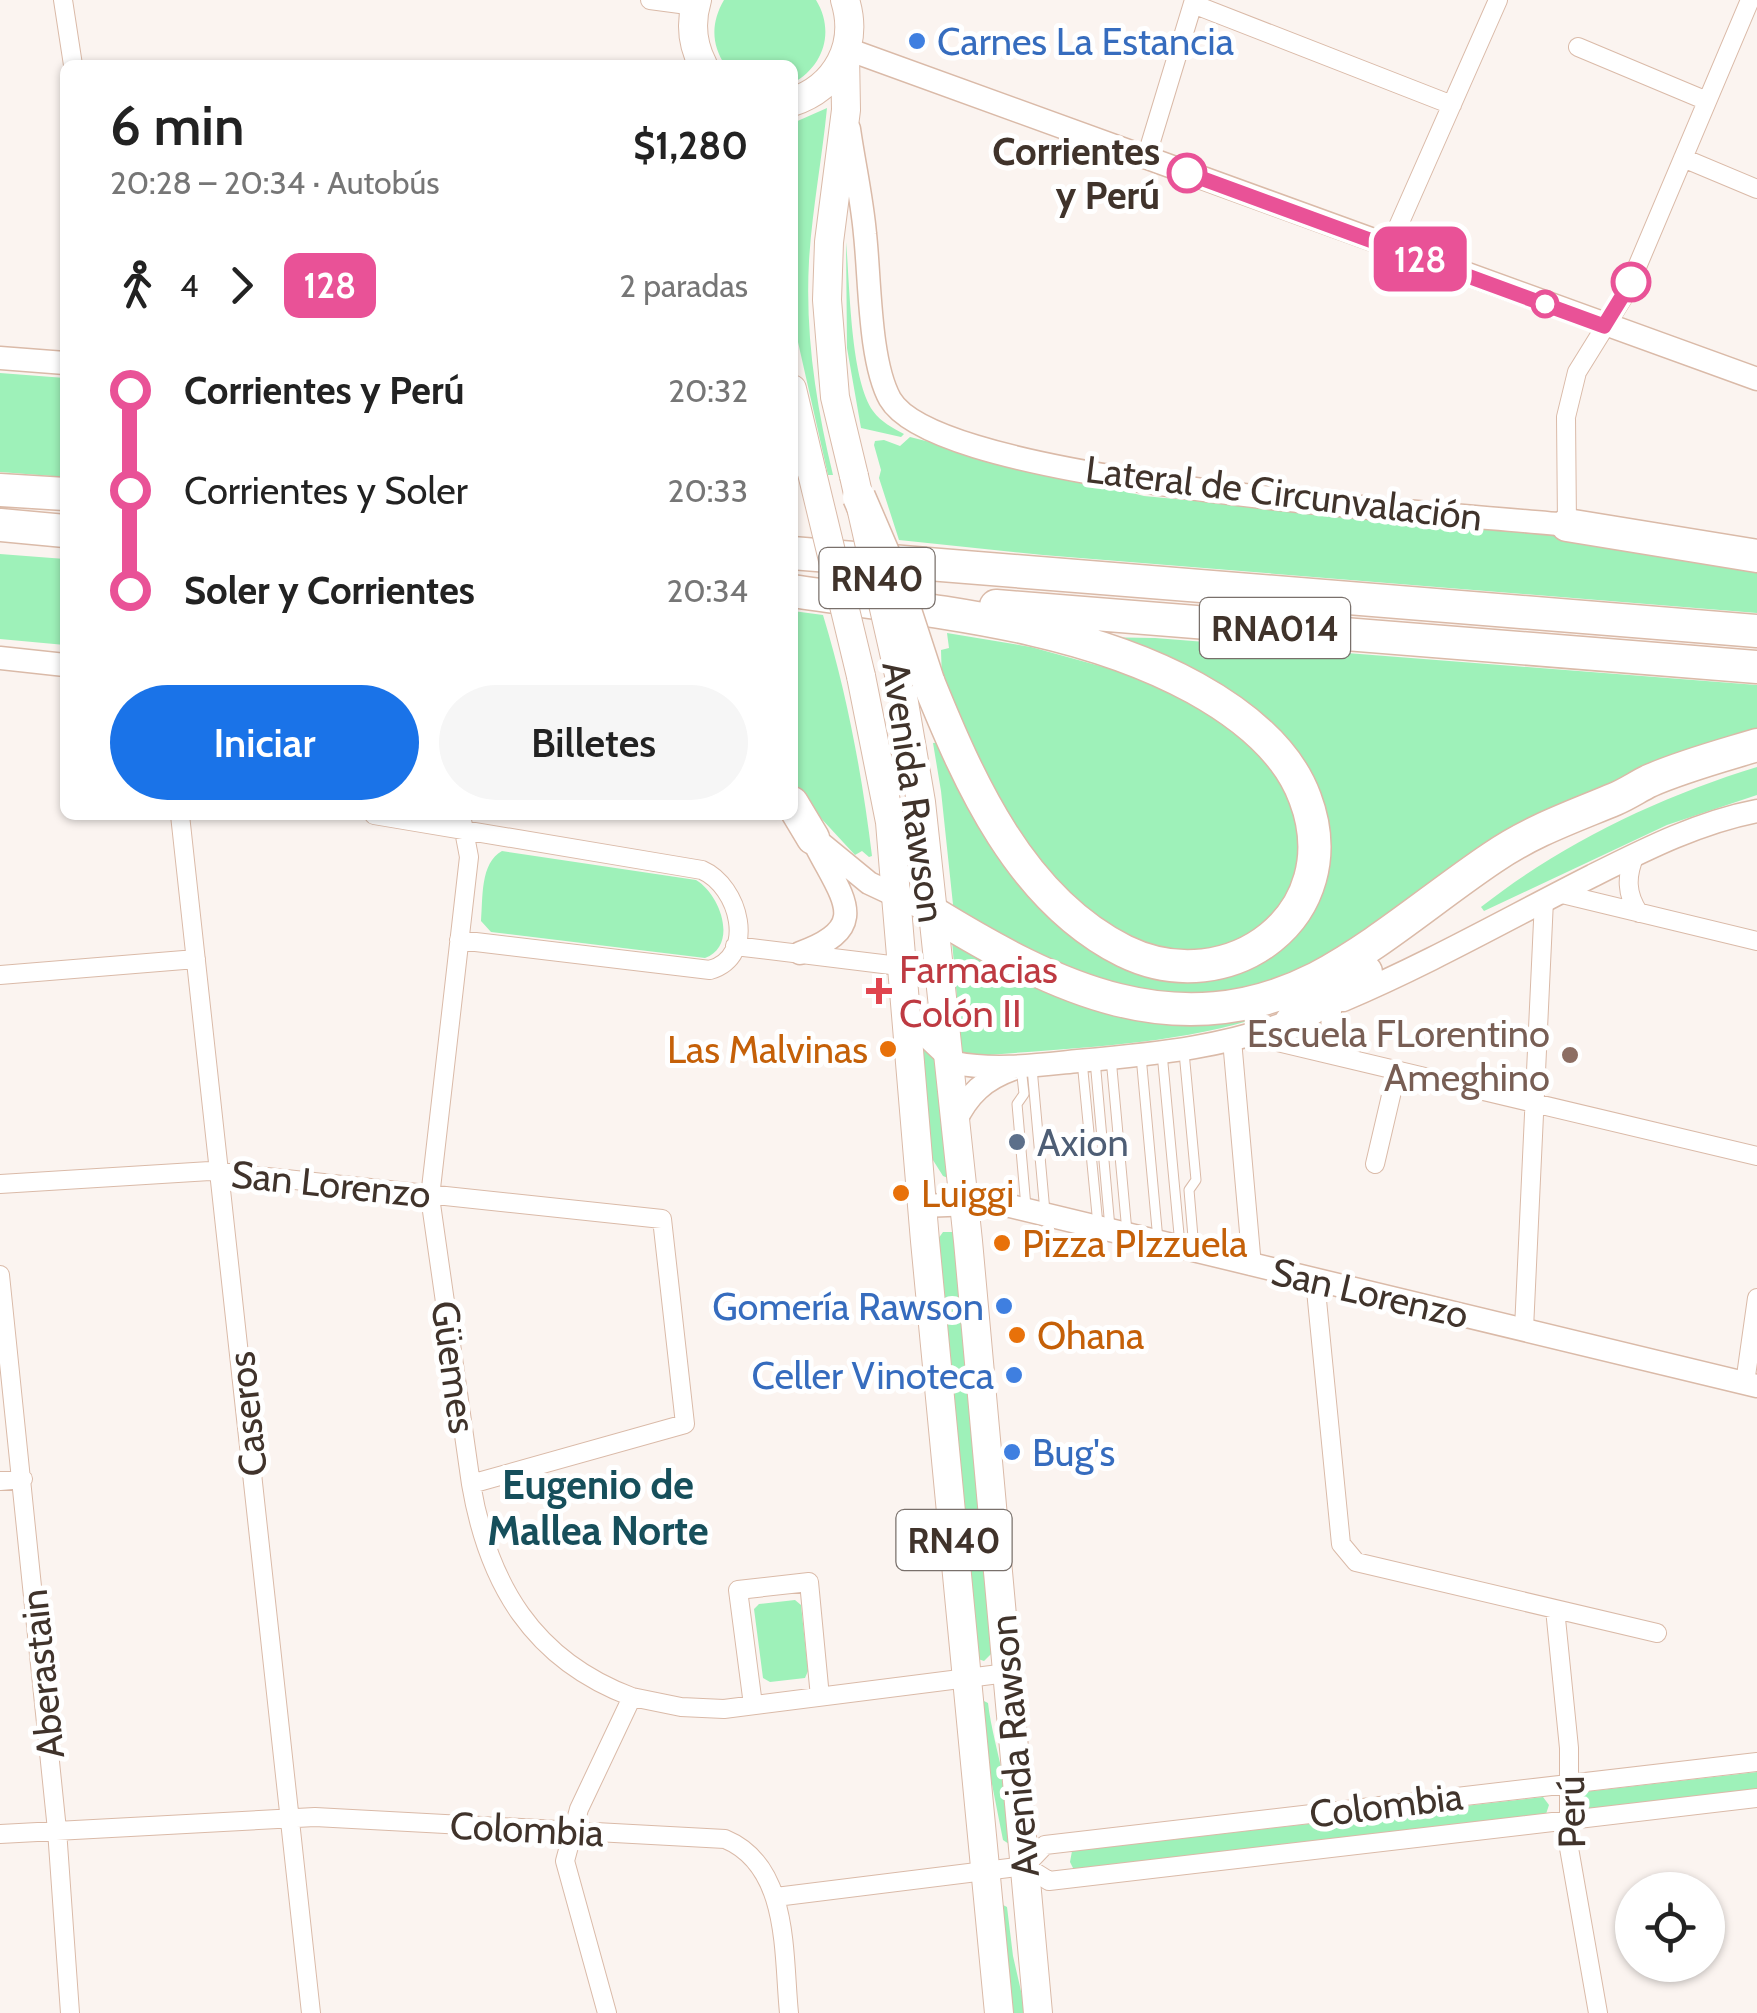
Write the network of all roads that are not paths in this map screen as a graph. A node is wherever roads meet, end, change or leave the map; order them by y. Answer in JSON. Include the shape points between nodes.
{"nodes":[{"id":1,"x":63,"y":0,"type":"edge"},
{"id":2,"x":650,"y":0,"type":"edge"},
{"id":3,"x":1498,"y":0,"type":"edge"},
{"id":4,"x":1750,"y":0,"type":"edge"},
{"id":5,"x":1194,"y":2,"type":"edge"},
{"id":6,"x":696,"y":3,"type":"edge"},
{"id":7,"x":847,"y":4,"type":"edge"},
{"id":8,"x":1578,"y":48,"type":"dead end"},
{"id":9,"x":846,"y":51,"type":"junction"},
{"id":10,"x":72,"y":60,"type":"edge"},
{"id":11,"x":700,"y":60,"type":"edge"},
{"id":12,"x":798,"y":100,"type":"edge"},
{"id":13,"x":1707,"y":101,"type":"junction"},
{"id":14,"x":1452,"y":105,"type":"junction"},
{"id":15,"x":846,"y":110,"type":"junction"},
{"id":16,"x":1146,"y":158,"type":"junction"},
{"id":17,"x":1683,"y":158,"type":"junction"},
{"id":18,"x":1757,"y":189,"type":"edge"},
{"id":19,"x":1389,"y":247,"type":"junction"},
{"id":20,"x":1604,"y":326,"type":"junction"},
{"id":21,"x":0,"y":358,"type":"edge"},
{"id":22,"x":60,"y":364,"type":"edge"},
{"id":23,"x":1757,"y":379,"type":"edge"},
{"id":24,"x":798,"y":414,"type":"edge"},
{"id":25,"x":857,"y":486,"type":"joint"},
{"id":26,"x":0,"y":490,"type":"edge"},
{"id":27,"x":60,"y":494,"type":"edge"},
{"id":28,"x":1567,"y":524,"type":"junction"},
{"id":29,"x":5,"y":526,"type":"edge"},
{"id":30,"x":60,"y":533,"type":"edge"},
{"id":31,"x":798,"y":537,"type":"edge"},
{"id":32,"x":798,"y":553,"type":"edge"},
{"id":33,"x":1757,"y":556,"type":"edge"},
{"id":34,"x":949,"y":565,"type":"junction"},
{"id":35,"x":798,"y":590,"type":"edge"},
{"id":36,"x":798,"y":591,"type":"edge"},
{"id":37,"x":1757,"y":631,"type":"edge"},
{"id":38,"x":0,"y":658,"type":"edge"},
{"id":39,"x":60,"y":665,"type":"edge"},
{"id":40,"x":1757,"y":667,"type":"edge"},
{"id":41,"x":914,"y":680,"type":"junction"},
{"id":42,"x":1757,"y":746,"type":"edge"},
{"id":43,"x":1617,"y":798,"type":"junction"},
{"id":44,"x":1757,"y":812,"type":"edge"},
{"id":45,"x":798,"y":814,"type":"edge"},
{"id":46,"x":181,"y":820,"type":"edge"},
{"id":47,"x":429,"y":820,"type":"edge"},
{"id":48,"x":794,"y":820,"type":"edge"},
{"id":49,"x":462,"y":823,"type":"edge"},
{"id":50,"x":812,"y":838,"type":"junction"},
{"id":51,"x":1635,"y":855,"type":"junction"},
{"id":52,"x":896,"y":896,"type":"junction"},
{"id":53,"x":1551,"y":897,"type":"junction"},
{"id":54,"x":934,"y":912,"type":"junction"},
{"id":55,"x":1639,"y":912,"type":"junction"},
{"id":56,"x":459,"y":940,"type":"junction"},
{"id":57,"x":1757,"y":941,"type":"edge"},
{"id":58,"x":735,"y":946,"type":"junction"},
{"id":59,"x":800,"y":954,"type":"junction"},
{"id":60,"x":196,"y":959,"type":"junction"},
{"id":61,"x":902,"y":967,"type":"junction"},
{"id":62,"x":940,"y":971,"type":"junction"},
{"id":63,"x":0,"y":975,"type":"edge"},
{"id":64,"x":1338,"y":996,"type":"junction"},
{"id":65,"x":906,"y":1017,"type":"junction"},
{"id":66,"x":1291,"y":1022,"type":"joint"},
{"id":67,"x":1241,"y":1038,"type":"junction"},
{"id":68,"x":1162,"y":1053,"type":"junction"},
{"id":69,"x":1341,"y":1057,"type":"junction"},
{"id":70,"x":949,"y":1060,"type":"junction"},
{"id":71,"x":1096,"y":1060,"type":"junction"},
{"id":72,"x":1027,"y":1066,"type":"junction"},
{"id":73,"x":1397,"y":1070,"type":"junction"},
{"id":74,"x":1534,"y":1103,"type":"junction"},
{"id":75,"x":955,"y":1122,"type":"junction"},
{"id":76,"x":1757,"y":1156,"type":"edge"},
{"id":77,"x":1375,"y":1164,"type":"dead end"},
{"id":78,"x":221,"y":1173,"type":"junction"},
{"id":79,"x":0,"y":1184,"type":"edge"},
{"id":80,"x":430,"y":1195,"type":"junction"},
{"id":81,"x":964,"y":1204,"type":"junction"},
{"id":82,"x":922,"y":1206,"type":"junction"},
{"id":83,"x":1036,"y":1212,"type":"junction"},
{"id":84,"x":1112,"y":1231,"type":"junction"},
{"id":85,"x":1178,"y":1247,"type":"junction"},
{"id":86,"x":1252,"y":1266,"type":"junction"},
{"id":87,"x":0,"y":1275,"type":"edge"},
{"id":88,"x":1315,"y":1280,"type":"junction"},
{"id":89,"x":1757,"y":1298,"type":"edge"},
{"id":90,"x":1524,"y":1329,"type":"junction"},
{"id":91,"x":1751,"y":1384,"type":"edge"},
{"id":92,"x":23,"y":1479,"type":"junction"},
{"id":93,"x":0,"y":1481,"type":"edge"},
{"id":94,"x":471,"y":1484,"type":"junction"},
{"id":95,"x":1555,"y":1609,"type":"junction"},
{"id":96,"x":1657,"y":1634,"type":"dead end"},
{"id":97,"x":1007,"y":1673,"type":"junction"},
{"id":98,"x":967,"y":1678,"type":"junction"},
{"id":99,"x":632,"y":1697,"type":"junction"},
{"id":100,"x":820,"y":1697,"type":"junction"},
{"id":101,"x":753,"y":1706,"type":"junction"},
{"id":102,"x":1757,"y":1762,"type":"edge"},
{"id":103,"x":1569,"y":1784,"type":"junction"},
{"id":104,"x":1757,"y":1798,"type":"edge"},
{"id":105,"x":291,"y":1818,"type":"junction"},
{"id":106,"x":1569,"y":1820,"type":"junction"},
{"id":107,"x":56,"y":1830,"type":"junction"},
{"id":108,"x":573,"y":1832,"type":"junction"},
{"id":109,"x":0,"y":1834,"type":"edge"},
{"id":110,"x":1024,"y":1866,"type":"junction"},
{"id":111,"x":985,"y":1874,"type":"junction"},
{"id":112,"x":776,"y":1897,"type":"junction"},
{"id":113,"x":70,"y":2013,"type":"edge"},
{"id":114,"x":311,"y":2013,"type":"edge"},
{"id":115,"x":607,"y":2013,"type":"edge"},
{"id":116,"x":789,"y":2013,"type":"edge"},
{"id":117,"x":999,"y":2013,"type":"edge"},
{"id":118,"x":1038,"y":2013,"type":"edge"},
{"id":119,"x":1598,"y":2013,"type":"edge"}],
"edges":[{"from":1,"to":10,"type":"street"},
{"from":2,"to":6,"type":"street"},
{"from":3,"to":14,"type":"street"},
{"from":4,"to":13,"type":"street"},
{"from":5,"to":14,"type":"street"},
{"from":5,"to":16,"type":"street"},
{"from":6,"to":11,"type":"main road","via":[[692,25]]},
{"from":7,"to":9,"type":"main road"},
{"from":8,"to":13,"type":"street"},
{"from":9,"to":12,"type":"main road","via":[[825,84]]},
{"from":9,"to":15,"type":"main road"},
{"from":9,"to":16,"type":"street"},
{"from":13,"to":17,"type":"street"},
{"from":14,"to":19,"type":"street"},
{"from":15,"to":25,"type":"main road","via":[[827,300],[835,397]]},
{"from":15,"to":28,"type":"street","name":"Lateral de Circunvalación","via":[[883,382],[898,411],[916,424],[970,444],[1148,485]]},
{"from":16,"to":19,"type":"street"},
{"from":17,"to":18,"type":"street"},
{"from":17,"to":20,"type":"street","via":[[1626,293]]},
{"from":19,"to":20,"type":"street"},
{"from":20,"to":23,"type":"street"},
{"from":20,"to":28,"type":"street","via":[[1582,360],[1568,404]]},
{"from":21,"to":22,"type":"street"},
{"from":24,"to":52,"type":"main road","name":"Avenida Rawson","number":"RN40","bridge":true,"via":[[862,676],[890,822]]},
{"from":25,"to":41,"type":"highway","bridge":true,"via":[[896,583]]},
{"from":26,"to":27,"type":"highway"},
{"from":28,"to":33,"type":"highway"},
{"from":29,"to":30,"type":"highway"},
{"from":31,"to":34,"type":"highway"},
{"from":32,"to":34,"type":"highway","number":"RNA014"},
{"from":34,"to":37,"type":"highway","number":"RNA014"},
{"from":35,"to":40,"type":"highway","number":"RNA014"},
{"from":36,"to":41,"type":"highway","via":[[1058,636],[1160,672],[1214,700],[1273,748],[1304,796],[1314,849],[1298,905],[1266,944],[1222,964],[1155,962],[1110,942],[1061,904],[1014,850]]},
{"from":38,"to":39,"type":"street"},
{"from":41,"to":54,"type":"main road","name":"Avenida Rawson","number":"RN40"},
{"from":42,"to":43,"type":"highway"},
{"from":43,"to":54,"type":"highway","via":[[1522,839],[1316,978],[1225,1007],[1160,1008],[1091,994],[1016,962]]},
{"from":43,"to":64,"type":"highway"},
{"from":44,"to":51,"type":"street"},
{"from":45,"to":50,"type":"highway"},
{"from":46,"to":60,"type":"street","name":"Caseros"},
{"from":47,"to":49,"type":"street"},
{"from":48,"to":50,"type":"street"},
{"from":49,"to":56,"type":"street","name":"Güemes","via":[[469,858]]},
{"from":49,"to":58,"type":"street","via":[[702,870],[734,901]]},
{"from":50,"to":52,"type":"street","via":[[869,884]]},
{"from":50,"to":59,"type":"street","via":[[846,918],[835,938]]},
{"from":51,"to":53,"type":"street"},
{"from":51,"to":55,"type":"street","via":[[1628,888]]},
{"from":52,"to":54,"type":"street"},
{"from":52,"to":61,"type":"main road","name":"Avenida Rawson","number":"RN40"},
{"from":53,"to":55,"type":"street"},
{"from":53,"to":64,"type":"street","via":[[1415,967]]},
{"from":53,"to":74,"type":"street"},
{"from":54,"to":62,"type":"main road","name":"Avenida Rawson","number":"RN40"},
{"from":55,"to":57,"type":"street"},
{"from":56,"to":58,"type":"street","via":[[710,970],[725,964]]},
{"from":56,"to":80,"type":"street","name":"Güemes"},
{"from":58,"to":59,"type":"street"},
{"from":59,"to":61,"type":"street"},
{"from":60,"to":63,"type":"street"},
{"from":60,"to":78,"type":"street","name":"Caseros"},
{"from":61,"to":62,"type":"street"},
{"from":61,"to":65,"type":"main road","name":"Avenida Rawson","number":"RN40"},
{"from":62,"to":70,"type":"main road","name":"Avenida Rawson","number":"RN40"},
{"from":64,"to":66,"type":"highway"},
{"from":64,"to":69,"type":"street","via":[[1330,1031]]},
{"from":65,"to":70,"type":"street"},
{"from":65,"to":82,"type":"main road","name":"Avenida Rawson","number":"RN40"},
{"from":66,"to":67,"type":"street"},
{"from":67,"to":68,"type":"street"},
{"from":67,"to":69,"type":"street"},
{"from":67,"to":86,"type":"street"},
{"from":68,"to":71,"type":"street"},
{"from":68,"to":85,"type":"lane"},
{"from":68,"to":85,"type":"lane"},
{"from":68,"to":85,"type":"lane","via":[[1196,1180]]},
{"from":69,"to":73,"type":"street"},
{"from":70,"to":72,"type":"street"},
{"from":70,"to":75,"type":"main road","name":"Avenida Rawson","number":"RN40"},
{"from":71,"to":72,"type":"street"},
{"from":71,"to":84,"type":"lane"},
{"from":71,"to":84,"type":"lane"},
{"from":72,"to":75,"type":"street","via":[[982,1084]]},
{"from":72,"to":83,"type":"lane"},
{"from":72,"to":83,"type":"lane","via":[[1017,1104]]},
{"from":73,"to":74,"type":"street"},
{"from":73,"to":77,"type":"street"},
{"from":74,"to":76,"type":"street"},
{"from":74,"to":90,"type":"street"},
{"from":75,"to":81,"type":"main road","name":"Avenida Rawson","number":"RN40"},
{"from":78,"to":79,"type":"street","name":"San Lorenzo"},
{"from":78,"to":80,"type":"street","name":"San Lorenzo"},
{"from":78,"to":105,"type":"street","name":"Caseros"},
{"from":80,"to":94,"type":"street","name":"Güemes"},
{"from":80,"to":94,"type":"street","name":"San Lorenzo","via":[[662,1219],[685,1424]]},
{"from":81,"to":82,"type":"street","name":"San Lorenzo"},
{"from":81,"to":83,"type":"street","name":"San Lorenzo"},
{"from":81,"to":97,"type":"main road","name":"Avenida Rawson","number":"RN40"},
{"from":82,"to":98,"type":"main road","name":"Avenida Rawson","number":"RN40"},
{"from":83,"to":84,"type":"street","name":"San Lorenzo"},
{"from":84,"to":85,"type":"street","name":"San Lorenzo"},
{"from":85,"to":86,"type":"street","name":"San Lorenzo"},
{"from":86,"to":88,"type":"street","name":"San Lorenzo"},
{"from":87,"to":92,"type":"street","name":"Aberastain"},
{"from":88,"to":90,"type":"street","name":"San Lorenzo"},
{"from":88,"to":95,"type":"street","via":[[1341,1544],[1356,1562]]},
{"from":89,"to":91,"type":"street"},
{"from":90,"to":91,"type":"street","name":"San Lorenzo"},
{"from":92,"to":93,"type":"street"},
{"from":92,"to":107,"type":"street","name":"Aberastain"},
{"from":94,"to":99,"type":"street","name":"Güemes","via":[[488,1556],[524,1620],[569,1663]]},
{"from":95,"to":96,"type":"street"},
{"from":95,"to":103,"type":"street","name":"Perú"},
{"from":97,"to":98,"type":"street","name":"Güemes"},
{"from":97,"to":110,"type":"main road","name":"Avenida Rawson","number":"RN40"},
{"from":98,"to":100,"type":"street","name":"Güemes"},
{"from":98,"to":111,"type":"main road","name":"Avenida Rawson","number":"RN40"},
{"from":99,"to":101,"type":"street","name":"Güemes","via":[[706,1709]]},
{"from":99,"to":108,"type":"street"},
{"from":100,"to":101,"type":"street","name":"Güemes"},
{"from":100,"to":101,"type":"street","via":[[810,1582],[738,1590]]},
{"from":102,"to":103,"type":"street","name":"Colombia"},
{"from":103,"to":106,"type":"street","name":"Perú"},
{"from":103,"to":110,"type":"street","name":"Colombia","via":[[1050,1844]]},
{"from":104,"to":106,"type":"street","name":"Colombia"},
{"from":105,"to":107,"type":"street","name":"Colombia"},
{"from":105,"to":108,"type":"street","name":"Colombia"},
{"from":105,"to":114,"type":"street","name":"Caseros"},
{"from":106,"to":110,"type":"street","name":"Colombia","via":[[1049,1881]]},
{"from":106,"to":119,"type":"street","name":"Perú"},
{"from":107,"to":109,"type":"street","name":"Colombia"},
{"from":107,"to":113,"type":"street","name":"Aberastain"},
{"from":108,"to":112,"type":"street","name":"Colombia","via":[[725,1839],[747,1852]]},
{"from":108,"to":115,"type":"street","via":[[564,1860]]},
{"from":110,"to":111,"type":"street","name":"Colombia"},
{"from":110,"to":118,"type":"main road","name":"Avenida Rawson","number":"RN40"},
{"from":111,"to":112,"type":"street","name":"Colombia"},
{"from":111,"to":117,"type":"main road","name":"Avenida Rawson","number":"RN40"},
{"from":112,"to":116,"type":"street"}]}
